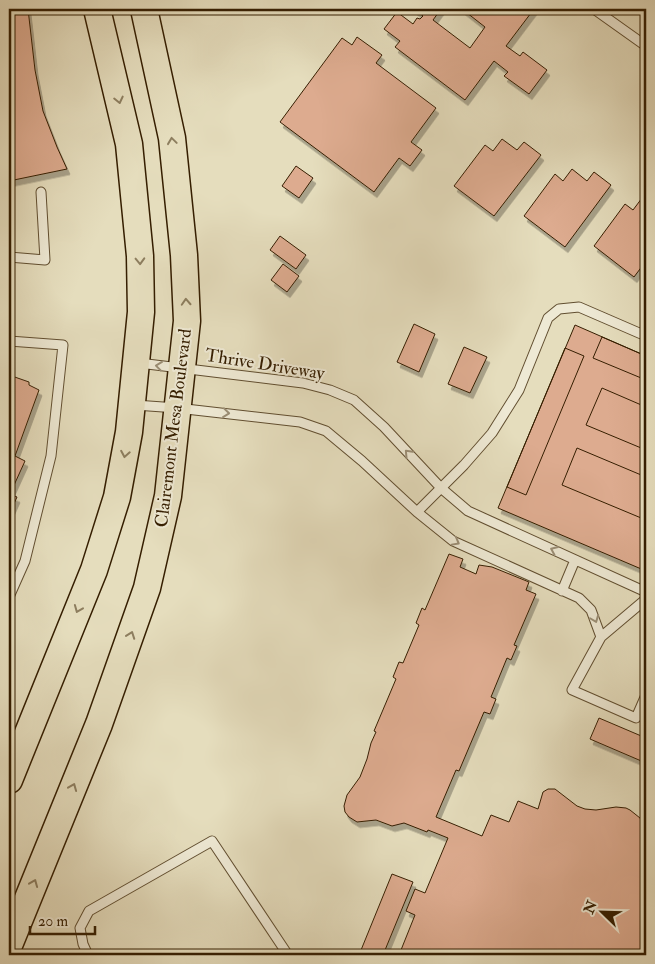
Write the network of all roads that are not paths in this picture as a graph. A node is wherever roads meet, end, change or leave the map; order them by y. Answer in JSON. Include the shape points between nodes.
{"nodes":[{"id":1,"x":97,"y":9,"type":"edge"},
{"id":2,"x":144,"y":9,"type":"edge"},
{"id":3,"x":594,"y":9,"type":"edge"},
{"id":4,"x":646,"y":46,"type":"edge"},
{"id":5,"x":41,"y":192,"type":"dead end"},
{"id":6,"x":9,"y":257,"type":"edge"},
{"id":7,"x":646,"y":336,"type":"edge"},
{"id":8,"x":9,"y":342,"type":"edge"},
{"id":9,"x":136,"y":363,"type":"junction"},
{"id":10,"x":181,"y":368,"type":"junction"},
{"id":11,"x":131,"y":405,"type":"junction"},
{"id":12,"x":177,"y":408,"type":"junction"},
{"id":13,"x":442,"y":488,"type":"junction"},
{"id":14,"x":417,"y":512,"type":"junction"},
{"id":15,"x":575,"y":560,"type":"junction"},
{"id":16,"x":562,"y":591,"type":"junction"},
{"id":17,"x":646,"y":592,"type":"edge"},
{"id":18,"x":9,"y":597,"type":"edge"},
{"id":19,"x":646,"y":599,"type":"edge"},
{"id":20,"x":601,"y":637,"type":"junction"},
{"id":21,"x":646,"y":695,"type":"edge"},
{"id":22,"x":9,"y":780,"type":"edge"},
{"id":23,"x":9,"y":945,"type":"edge"},
{"id":24,"x":88,"y":955,"type":"edge"},
{"id":25,"x":288,"y":955,"type":"edge"}],
"edges":[{"from":1,"to":9,"type":"main road","one_way":true,"via":[[129,144],[140,256],[141,312]]},
{"from":10,"to":2,"type":"main road","name":"Clairemont Mesa Boulevard","one_way":true,"via":[[186,321],[184,255],[172,138]]},
{"from":3,"to":4,"type":"lane"},
{"from":5,"to":6,"type":"lane","via":[[45,260]]},
{"from":7,"to":13,"type":"lane","via":[[579,307],[559,309],[548,318],[519,390],[492,433]]},
{"from":8,"to":18,"type":"lane","via":[[63,345],[51,456],[25,561]]},
{"from":10,"to":9,"type":"lane","name":"Thrive Driveway","one_way":true},
{"from":9,"to":11,"type":"main road"},
{"from":10,"to":12,"type":"main road","name":"Clairemont Mesa Boulevard"},
{"from":13,"to":10,"type":"lane","name":"Thrive Driveway","one_way":true,"via":[[354,400],[303,383]]},
{"from":11,"to":12,"type":"lane"},
{"from":11,"to":22,"type":"main road","one_way":true,"via":[[117,496],[94,570]]},
{"from":12,"to":14,"type":"lane","one_way":true,"via":[[300,422],[326,431]]},
{"from":23,"to":12,"type":"main road","name":"Clairemont Mesa Boulevard","one_way":true,"via":[[99,724],[147,588],[168,496]]},
{"from":13,"to":14,"type":"lane"},
{"from":15,"to":13,"type":"lane","name":"Thrive Driveway","one_way":true,"via":[[468,511]]},
{"from":14,"to":16,"type":"lane","one_way":true,"via":[[453,541]]},
{"from":15,"to":16,"type":"lane"},
{"from":15,"to":17,"type":"lane","name":"Thrive Driveway"},
{"from":16,"to":20,"type":"lane","one_way":true,"via":[[579,598],[591,610]]},
{"from":19,"to":20,"type":"lane"},
{"from":20,"to":21,"type":"lane","via":[[572,690],[636,718]]},
{"from":24,"to":25,"type":"lane","via":[[80,928],[89,911],[212,841]]}]}
